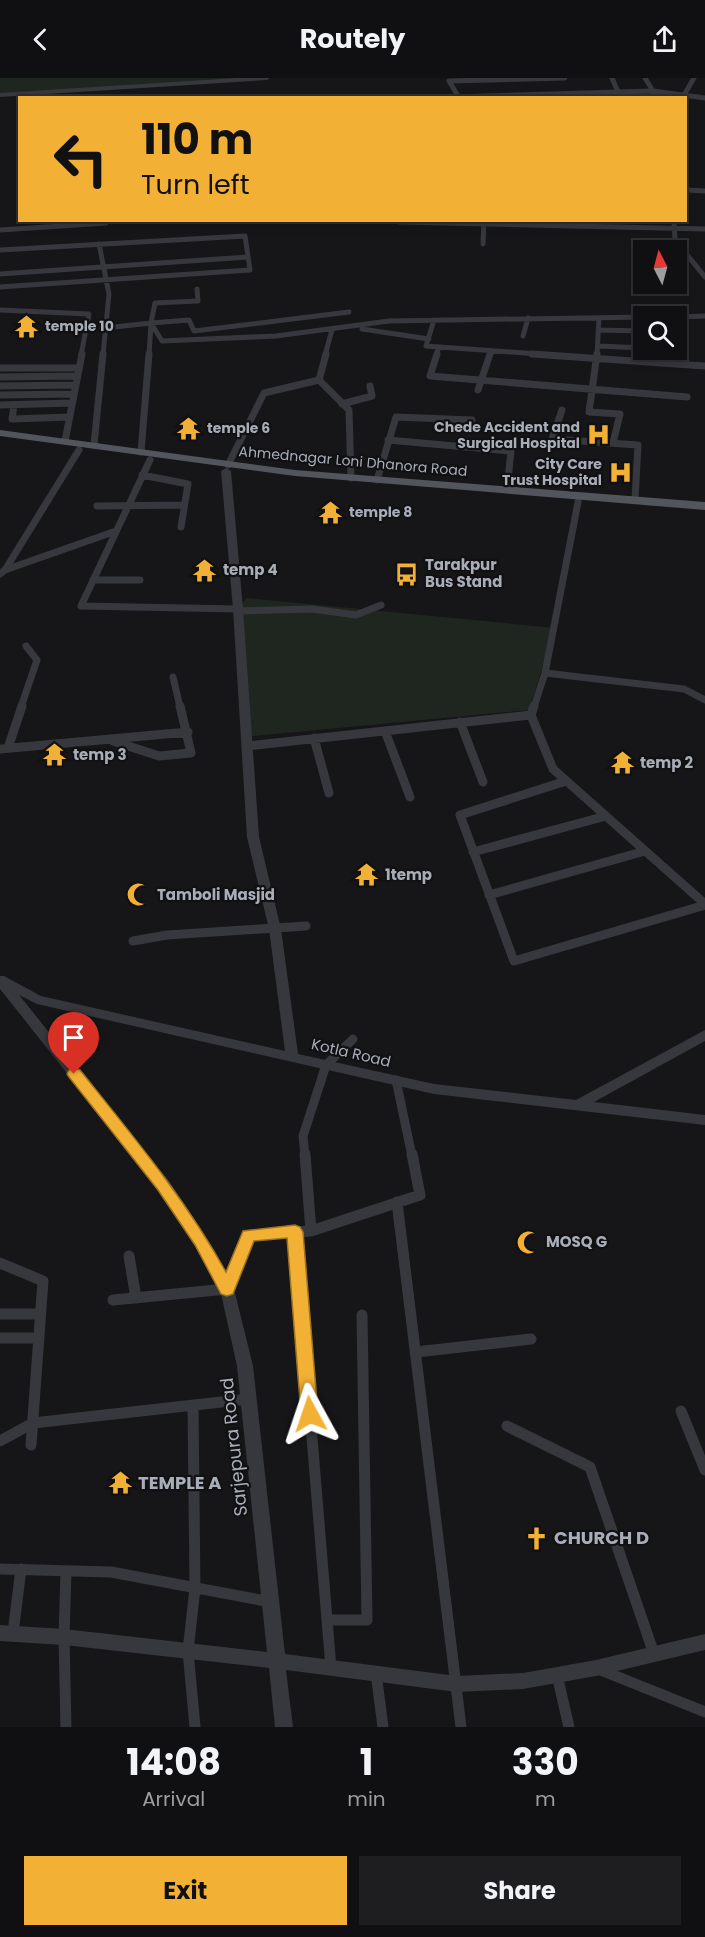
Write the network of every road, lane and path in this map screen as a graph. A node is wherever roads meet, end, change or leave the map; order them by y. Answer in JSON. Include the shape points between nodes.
{"nodes":[{"id":1,"x":267,"y":78,"type":"edge"},
{"id":2,"x":565,"y":78,"type":"edge"},
{"id":3,"x":612,"y":78,"type":"edge"},
{"id":4,"x":645,"y":78,"type":"edge"},
{"id":5,"x":694,"y":78,"type":"edge"},
{"id":6,"x":255,"y":79,"type":"edge"},
{"id":7,"x":618,"y":92,"type":"junction"},
{"id":8,"x":653,"y":94,"type":"edge"},
{"id":9,"x":0,"y":95,"type":"edge"},
{"id":10,"x":684,"y":95,"type":"junction"},
{"id":11,"x":458,"y":96,"type":"edge"},
{"id":12,"x":705,"y":98,"type":"edge"},
{"id":13,"x":687,"y":190,"type":"edge"},
{"id":14,"x":705,"y":190,"type":"edge"},
{"id":15,"x":399,"y":222,"type":"edge"},
{"id":16,"x":447,"y":222,"type":"edge"},
{"id":17,"x":484,"y":222,"type":"edge"},
{"id":18,"x":674,"y":222,"type":"edge"},
{"id":19,"x":106,"y":223,"type":"dead end"},
{"id":20,"x":611,"y":224,"type":"edge"},
{"id":21,"x":675,"y":229,"type":"junction"},
{"id":22,"x":0,"y":230,"type":"edge"},
{"id":23,"x":705,"y":231,"type":"edge"},
{"id":24,"x":99,"y":244,"type":"junction"},
{"id":25,"x":483,"y":244,"type":"dead end"},
{"id":26,"x":0,"y":250,"type":"edge"},
{"id":27,"x":248,"y":257,"type":"junction"},
{"id":28,"x":102,"y":267,"type":"junction"},
{"id":29,"x":0,"y":274,"type":"edge"},
{"id":30,"x":705,"y":277,"type":"edge"},
{"id":31,"x":104,"y":280,"type":"junction"},
{"id":32,"x":0,"y":286,"type":"edge"},
{"id":33,"x":197,"y":290,"type":"dead end"},
{"id":34,"x":0,"y":310,"type":"edge"},
{"id":35,"x":349,"y":312,"type":"dead end"},
{"id":36,"x":705,"y":316,"type":"edge"},
{"id":37,"x":633,"y":317,"type":"edge"},
{"id":38,"x":687,"y":317,"type":"edge"},
{"id":39,"x":528,"y":318,"type":"junction"},
{"id":40,"x":599,"y":318,"type":"junction"},
{"id":41,"x":435,"y":320,"type":"junction"},
{"id":42,"x":151,"y":322,"type":"junction"},
{"id":43,"x":105,"y":328,"type":"junction"},
{"id":44,"x":353,"y":328,"type":"junction"},
{"id":45,"x":332,"y":330,"type":"junction"},
{"id":46,"x":598,"y":330,"type":"junction"},
{"id":47,"x":633,"y":331,"type":"edge"},
{"id":48,"x":523,"y":336,"type":"dead end"},
{"id":49,"x":429,"y":339,"type":"junction"},
{"id":50,"x":598,"y":345,"type":"junction"},
{"id":51,"x":439,"y":347,"type":"junction"},
{"id":52,"x":633,"y":347,"type":"edge"},
{"id":53,"x":103,"y":348,"type":"junction"},
{"id":54,"x":82,"y":349,"type":"junction"},
{"id":55,"x":491,"y":351,"type":"junction"},
{"id":56,"x":597,"y":358,"type":"junction"},
{"id":57,"x":674,"y":360,"type":"edge"},
{"id":58,"x":675,"y":364,"type":"junction"},
{"id":59,"x":705,"y":366,"type":"edge"},
{"id":60,"x":0,"y":368,"type":"edge"},
{"id":61,"x":78,"y":368,"type":"junction"},
{"id":62,"x":77,"y":376,"type":"junction"},
{"id":63,"x":0,"y":377,"type":"edge"},
{"id":64,"x":319,"y":380,"type":"junction"},
{"id":65,"x":482,"y":380,"type":"junction"},
{"id":66,"x":75,"y":385,"type":"junction"},
{"id":67,"x":0,"y":386,"type":"edge"},
{"id":68,"x":370,"y":386,"type":"dead end"},
{"id":69,"x":591,"y":389,"type":"junction"},
{"id":70,"x":478,"y":390,"type":"dead end"},
{"id":71,"x":74,"y":394,"type":"junction"},
{"id":72,"x":0,"y":395,"type":"edge"},
{"id":73,"x":687,"y":397,"type":"dead end"},
{"id":74,"x":72,"y":403,"type":"junction"},
{"id":75,"x":342,"y":404,"type":"junction"},
{"id":76,"x":0,"y":405,"type":"edge"},
{"id":77,"x":14,"y":405,"type":"junction"},
{"id":78,"x":562,"y":410,"type":"dead end"},
{"id":79,"x":69,"y":417,"type":"junction"},
{"id":80,"x":472,"y":420,"type":"dead end"},
{"id":81,"x":0,"y":432,"type":"edge"},
{"id":82,"x":0,"y":439,"type":"edge"},
{"id":83,"x":388,"y":440,"type":"junction"},
{"id":84,"x":65,"y":441,"type":"junction"},
{"id":85,"x":613,"y":443,"type":"junction"},
{"id":86,"x":94,"y":445,"type":"junction"},
{"id":87,"x":78,"y":450,"type":"junction"},
{"id":88,"x":145,"y":456,"type":"junction"},
{"id":89,"x":227,"y":468,"type":"junction"},
{"id":90,"x":142,"y":475,"type":"junction"},
{"id":91,"x":351,"y":478,"type":"junction"},
{"id":92,"x":377,"y":480,"type":"junction"},
{"id":93,"x":507,"y":490,"type":"junction"},
{"id":94,"x":635,"y":500,"type":"junction"},
{"id":95,"x":578,"y":502,"type":"junction"},
{"id":96,"x":184,"y":505,"type":"junction"},
{"id":97,"x":98,"y":506,"type":"dead end"},
{"id":98,"x":705,"y":506,"type":"edge"},
{"id":99,"x":128,"y":507,"type":"junction"},
{"id":100,"x":705,"y":512,"type":"edge"},
{"id":101,"x":181,"y":527,"type":"dead end"},
{"id":102,"x":116,"y":531,"type":"junction"},
{"id":103,"x":3,"y":572,"type":"edge"},
{"id":104,"x":93,"y":580,"type":"junction"},
{"id":105,"x":140,"y":580,"type":"dead end"},
{"id":106,"x":381,"y":605,"type":"dead end"},
{"id":107,"x":238,"y":610,"type":"junction"},
{"id":108,"x":26,"y":646,"type":"dead end"},
{"id":109,"x":545,"y":673,"type":"junction"},
{"id":110,"x":173,"y":677,"type":"dead end"},
{"id":111,"x":705,"y":699,"type":"edge"},
{"id":112,"x":531,"y":715,"type":"junction"},
{"id":113,"x":460,"y":722,"type":"junction"},
{"id":114,"x":385,"y":731,"type":"junction"},
{"id":115,"x":188,"y":732,"type":"junction"},
{"id":116,"x":314,"y":738,"type":"junction"},
{"id":117,"x":108,"y":739,"type":"junction"},
{"id":118,"x":247,"y":746,"type":"junction"},
{"id":119,"x":4,"y":748,"type":"edge"},
{"id":120,"x":566,"y":781,"type":"junction"},
{"id":121,"x":483,"y":782,"type":"dead end"},
{"id":122,"x":328,"y":793,"type":"dead end"},
{"id":123,"x":410,"y":797,"type":"dead end"},
{"id":124,"x":606,"y":816,"type":"junction"},
{"id":125,"x":645,"y":851,"type":"junction"},
{"id":126,"x":473,"y":852,"type":"junction"},
{"id":127,"x":489,"y":895,"type":"junction"},
{"id":128,"x":705,"y":904,"type":"edge"},
{"id":129,"x":306,"y":926,"type":"dead end"},
{"id":130,"x":275,"y":929,"type":"junction"},
{"id":131,"x":133,"y":941,"type":"dead end"},
{"id":132,"x":0,"y":979,"type":"edge"},
{"id":133,"x":705,"y":1035,"type":"edge"},
{"id":134,"x":353,"y":1039,"type":"dead end"},
{"id":135,"x":292,"y":1057,"type":"junction"},
{"id":136,"x":326,"y":1065,"type":"junction"},
{"id":137,"x":396,"y":1080,"type":"junction"},
{"id":138,"x":579,"y":1105,"type":"junction"},
{"id":139,"x":705,"y":1120,"type":"edge"},
{"id":140,"x":397,"y":1202,"type":"junction"},
{"id":141,"x":311,"y":1231,"type":"junction"},
{"id":142,"x":295,"y":1232,"type":"junction"},
{"id":143,"x":129,"y":1256,"type":"dead end"},
{"id":144,"x":0,"y":1263,"type":"edge"},
{"id":145,"x":227,"y":1289,"type":"junction"},
{"id":146,"x":136,"y":1298,"type":"junction"},
{"id":147,"x":113,"y":1300,"type":"dead end"},
{"id":148,"x":0,"y":1314,"type":"edge"},
{"id":149,"x":40,"y":1314,"type":"junction"},
{"id":150,"x":362,"y":1315,"type":"dead end"},
{"id":151,"x":0,"y":1338,"type":"edge"},
{"id":152,"x":39,"y":1338,"type":"junction"},
{"id":153,"x":531,"y":1339,"type":"dead end"},
{"id":154,"x":416,"y":1352,"type":"junction"},
{"id":155,"x":248,"y":1399,"type":"junction"},
{"id":156,"x":193,"y":1405,"type":"junction"},
{"id":157,"x":681,"y":1411,"type":"dead end"},
{"id":158,"x":33,"y":1423,"type":"junction"},
{"id":159,"x":507,"y":1426,"type":"dead end"},
{"id":160,"x":0,"y":1441,"type":"edge"},
{"id":161,"x":31,"y":1445,"type":"dead end"},
{"id":162,"x":705,"y":1470,"type":"edge"},
{"id":163,"x":0,"y":1569,"type":"edge"},
{"id":164,"x":21,"y":1569,"type":"junction"},
{"id":165,"x":66,"y":1571,"type":"junction"},
{"id":166,"x":195,"y":1588,"type":"junction"},
{"id":167,"x":271,"y":1602,"type":"junction"},
{"id":168,"x":327,"y":1620,"type":"junction"},
{"id":169,"x":6,"y":1633,"type":"edge"},
{"id":170,"x":64,"y":1638,"type":"junction"},
{"id":171,"x":705,"y":1642,"type":"edge"},
{"id":172,"x":188,"y":1651,"type":"junction"},
{"id":173,"x":654,"y":1654,"type":"junction"},
{"id":174,"x":278,"y":1661,"type":"junction"},
{"id":175,"x":331,"y":1668,"type":"junction"},
{"id":176,"x":596,"y":1668,"type":"junction"},
{"id":177,"x":376,"y":1673,"type":"junction"},
{"id":178,"x":557,"y":1675,"type":"junction"},
{"id":179,"x":457,"y":1684,"type":"junction"},
{"id":180,"x":705,"y":1712,"type":"edge"},
{"id":181,"x":66,"y":1727,"type":"edge"},
{"id":182,"x":195,"y":1727,"type":"edge"},
{"id":183,"x":284,"y":1727,"type":"edge"},
{"id":184,"x":383,"y":1727,"type":"edge"},
{"id":185,"x":461,"y":1727,"type":"edge"},
{"id":186,"x":569,"y":1727,"type":"edge"}],
"edges":[{"from":1,"to":6,"type":"street"},
{"from":2,"to":11,"type":"street","via":[[449,81]]},
{"from":3,"to":7,"type":"street"},
{"from":4,"to":8,"type":"street"},
{"from":5,"to":10,"type":"street"},
{"from":6,"to":9,"type":"street"},
{"from":7,"to":8,"type":"street"},
{"from":7,"to":11,"type":"street"},
{"from":8,"to":10,"type":"street"},
{"from":10,"to":12,"type":"street"},
{"from":13,"to":14,"type":"street"},
{"from":15,"to":16,"type":"street"},
{"from":16,"to":17,"type":"street"},
{"from":17,"to":20,"type":"street"},
{"from":17,"to":25,"type":"street"},
{"from":18,"to":21,"type":"street"},
{"from":19,"to":22,"type":"street"},
{"from":20,"to":21,"type":"street"},
{"from":21,"to":23,"type":"street"},
{"from":21,"to":30,"type":"street","via":[[675,240]]},
{"from":24,"to":26,"type":"street"},
{"from":24,"to":27,"type":"street","via":[[245,236]]},
{"from":24,"to":28,"type":"street"},
{"from":27,"to":28,"type":"street"},
{"from":27,"to":31,"type":"street","via":[[250,270]]},
{"from":28,"to":29,"type":"street"},
{"from":28,"to":31,"type":"street"},
{"from":31,"to":32,"type":"street"},
{"from":31,"to":43,"type":"street","via":[[109,294]]},
{"from":33,"to":42,"type":"street","via":[[198,301],[154,303]]},
{"from":34,"to":54,"type":"street","via":[[89,314]]},
{"from":35,"to":42,"type":"street","via":[[194,331],[189,320]]},
{"from":36,"to":38,"type":"street"},
{"from":37,"to":40,"type":"street"},
{"from":39,"to":40,"type":"street"},
{"from":39,"to":41,"type":"street"},
{"from":39,"to":48,"type":"street"},
{"from":40,"to":46,"type":"street"},
{"from":41,"to":44,"type":"street","via":[[389,321]]},
{"from":41,"to":49,"type":"street"},
{"from":42,"to":43,"type":"street"},
{"from":42,"to":45,"type":"street","via":[[162,341],[256,338]]},
{"from":42,"to":88,"type":"street"},
{"from":43,"to":53,"type":"street"},
{"from":44,"to":45,"type":"street"},
{"from":44,"to":49,"type":"street"},
{"from":45,"to":64,"type":"street"},
{"from":46,"to":47,"type":"street"},
{"from":46,"to":50,"type":"street"},
{"from":49,"to":51,"type":"street","via":[[426,346]]},
{"from":50,"to":52,"type":"street"},
{"from":50,"to":56,"type":"street"},
{"from":51,"to":55,"type":"street"},
{"from":51,"to":65,"type":"street","via":[[430,376]]},
{"from":53,"to":54,"type":"street"},
{"from":53,"to":86,"type":"street"},
{"from":54,"to":61,"type":"street"},
{"from":55,"to":56,"type":"street"},
{"from":55,"to":65,"type":"street"},
{"from":56,"to":58,"type":"street"},
{"from":56,"to":69,"type":"street"},
{"from":57,"to":58,"type":"street"},
{"from":58,"to":59,"type":"street"},
{"from":60,"to":61,"type":"street"},
{"from":61,"to":62,"type":"street"},
{"from":62,"to":63,"type":"street"},
{"from":62,"to":66,"type":"street"},
{"from":64,"to":75,"type":"street"},
{"from":64,"to":89,"type":"street","via":[[264,393]]},
{"from":65,"to":69,"type":"street"},
{"from":65,"to":70,"type":"street"},
{"from":66,"to":67,"type":"street"},
{"from":66,"to":71,"type":"street"},
{"from":68,"to":75,"type":"street","via":[[372,396]]},
{"from":69,"to":73,"type":"street"},
{"from":69,"to":85,"type":"street","via":[[589,412],[620,414]]},
{"from":71,"to":72,"type":"street"},
{"from":71,"to":74,"type":"street"},
{"from":74,"to":77,"type":"street"},
{"from":74,"to":79,"type":"street"},
{"from":75,"to":91,"type":"street","via":[[348,410]]},
{"from":76,"to":77,"type":"street"},
{"from":77,"to":79,"type":"street","via":[[12,418]]},
{"from":78,"to":85,"type":"street","via":[[552,439]]},
{"from":79,"to":84,"type":"street"},
{"from":80,"to":83,"type":"street","via":[[396,417]]},
{"from":81,"to":84,"type":"main road","name":"Ahmednagar Loni Dhanora Road"},
{"from":82,"to":87,"type":"main road","name":"Ahmednagar Loni Dhanora Road"},
{"from":83,"to":92,"type":"street"},
{"from":83,"to":93,"type":"street","via":[[511,451]]},
{"from":84,"to":86,"type":"main road","name":"Ahmednagar Loni Dhanora Road"},
{"from":85,"to":94,"type":"street","via":[[638,445]]},
{"from":86,"to":88,"type":"main road","name":"Ahmednagar Loni Dhanora Road"},
{"from":87,"to":88,"type":"main road","name":"Ahmednagar Loni Dhanora Road"},
{"from":87,"to":103,"type":"street"},
{"from":88,"to":89,"type":"main road","name":"Ahmednagar Loni Dhanora Road"},
{"from":88,"to":90,"type":"street"},
{"from":89,"to":91,"type":"main road","name":"Ahmednagar Loni Dhanora Road"},
{"from":89,"to":95,"type":"main road","name":"Ahmednagar Loni Dhanora Road","via":[[290,479]]},
{"from":89,"to":107,"type":"street"},
{"from":90,"to":96,"type":"street","via":[[188,484]]},
{"from":90,"to":99,"type":"street"},
{"from":91,"to":92,"type":"main road","name":"Ahmednagar Loni Dhanora Road"},
{"from":92,"to":93,"type":"main road","name":"Ahmednagar Loni Dhanora Road"},
{"from":93,"to":94,"type":"main road","name":"Ahmednagar Loni Dhanora Road"},
{"from":94,"to":98,"type":"main road","name":"Ahmednagar Loni Dhanora Road"},
{"from":95,"to":100,"type":"main road","name":"Ahmednagar Loni Dhanora Road"},
{"from":95,"to":109,"type":"street"},
{"from":96,"to":99,"type":"street"},
{"from":96,"to":101,"type":"street"},
{"from":97,"to":99,"type":"street"},
{"from":99,"to":102,"type":"street"},
{"from":102,"to":103,"type":"street"},
{"from":102,"to":104,"type":"street"},
{"from":104,"to":105,"type":"street"},
{"from":104,"to":107,"type":"street","via":[[81,606]]},
{"from":106,"to":107,"type":"street","via":[[356,615],[312,609]]},
{"from":107,"to":118,"type":"street"},
{"from":108,"to":119,"type":"street","via":[[38,660]]},
{"from":109,"to":111,"type":"street","via":[[684,689]]},
{"from":109,"to":112,"type":"street"},
{"from":110,"to":115,"type":"street"},
{"from":112,"to":113,"type":"street"},
{"from":112,"to":120,"type":"street","via":[[553,769]]},
{"from":113,"to":114,"type":"street"},
{"from":113,"to":121,"type":"street"},
{"from":114,"to":116,"type":"street"},
{"from":114,"to":123,"type":"street"},
{"from":115,"to":117,"type":"street"},
{"from":115,"to":117,"type":"street","via":[[191,753],[159,756]]},
{"from":116,"to":118,"type":"street"},
{"from":116,"to":122,"type":"street"},
{"from":117,"to":119,"type":"street"},
{"from":118,"to":130,"type":"street","via":[[253,837]]},
{"from":120,"to":124,"type":"street"},
{"from":120,"to":126,"type":"street","via":[[460,815]]},
{"from":124,"to":125,"type":"street"},
{"from":124,"to":126,"type":"street"},
{"from":125,"to":127,"type":"street"},
{"from":125,"to":128,"type":"street"},
{"from":126,"to":127,"type":"street"},
{"from":127,"to":128,"type":"street","via":[[514,961]]},
{"from":129,"to":130,"type":"street"},
{"from":130,"to":131,"type":"street","via":[[167,935]]},
{"from":130,"to":135,"type":"street"},
{"from":132,"to":135,"type":"street","name":"Kotla Road","via":[[37,1000]]},
{"from":132,"to":145,"type":"street","name":"Sarjepura Road","via":[[164,1185]]},
{"from":133,"to":138,"type":"street"},
{"from":134,"to":136,"type":"street"},
{"from":135,"to":136,"type":"street","name":"Kotla Road"},
{"from":136,"to":137,"type":"street","name":"Kotla Road"},
{"from":136,"to":141,"type":"street","via":[[303,1136]]},
{"from":137,"to":138,"type":"street","name":"Kotla Road","via":[[434,1089]]},
{"from":137,"to":140,"type":"street","via":[[420,1195]]},
{"from":138,"to":139,"type":"street","name":"Kotla Road"},
{"from":140,"to":141,"type":"street"},
{"from":140,"to":154,"type":"street"},
{"from":141,"to":142,"type":"street"},
{"from":142,"to":145,"type":"street","via":[[249,1235]]},
{"from":142,"to":168,"type":"street"},
{"from":143,"to":146,"type":"street"},
{"from":144,"to":149,"type":"street","via":[[43,1281]]},
{"from":145,"to":146,"type":"street"},
{"from":145,"to":155,"type":"street","name":"Sarjepura Road"},
{"from":146,"to":147,"type":"street"},
{"from":148,"to":149,"type":"street"},
{"from":149,"to":152,"type":"street"},
{"from":150,"to":168,"type":"street","via":[[367,1620]]},
{"from":151,"to":152,"type":"street"},
{"from":152,"to":158,"type":"street"},
{"from":153,"to":154,"type":"street"},
{"from":154,"to":179,"type":"street"},
{"from":155,"to":156,"type":"street"},
{"from":155,"to":167,"type":"street","name":"Sarjepura Road"},
{"from":156,"to":158,"type":"street"},
{"from":156,"to":166,"type":"street"},
{"from":157,"to":162,"type":"street"},
{"from":158,"to":160,"type":"street"},
{"from":158,"to":161,"type":"street"},
{"from":159,"to":173,"type":"street","via":[[590,1467]]},
{"from":163,"to":164,"type":"street"},
{"from":164,"to":165,"type":"street"},
{"from":164,"to":169,"type":"street"},
{"from":165,"to":166,"type":"street","via":[[111,1572]]},
{"from":165,"to":170,"type":"street"},
{"from":166,"to":167,"type":"street"},
{"from":166,"to":172,"type":"street"},
{"from":167,"to":174,"type":"street","name":"Sarjepura Road"},
{"from":168,"to":175,"type":"street"},
{"from":169,"to":170,"type":"street"},
{"from":170,"to":172,"type":"street"},
{"from":170,"to":181,"type":"street"},
{"from":171,"to":173,"type":"street"},
{"from":172,"to":174,"type":"street"},
{"from":172,"to":182,"type":"street"},
{"from":173,"to":176,"type":"street"},
{"from":174,"to":175,"type":"street"},
{"from":174,"to":183,"type":"street","name":"Sarjepura Road"},
{"from":175,"to":177,"type":"street"},
{"from":176,"to":178,"type":"street"},
{"from":176,"to":180,"type":"street"},
{"from":177,"to":179,"type":"street"},
{"from":177,"to":184,"type":"street"},
{"from":178,"to":179,"type":"street","via":[[524,1681]]},
{"from":178,"to":186,"type":"street"},
{"from":179,"to":185,"type":"street"}]}
